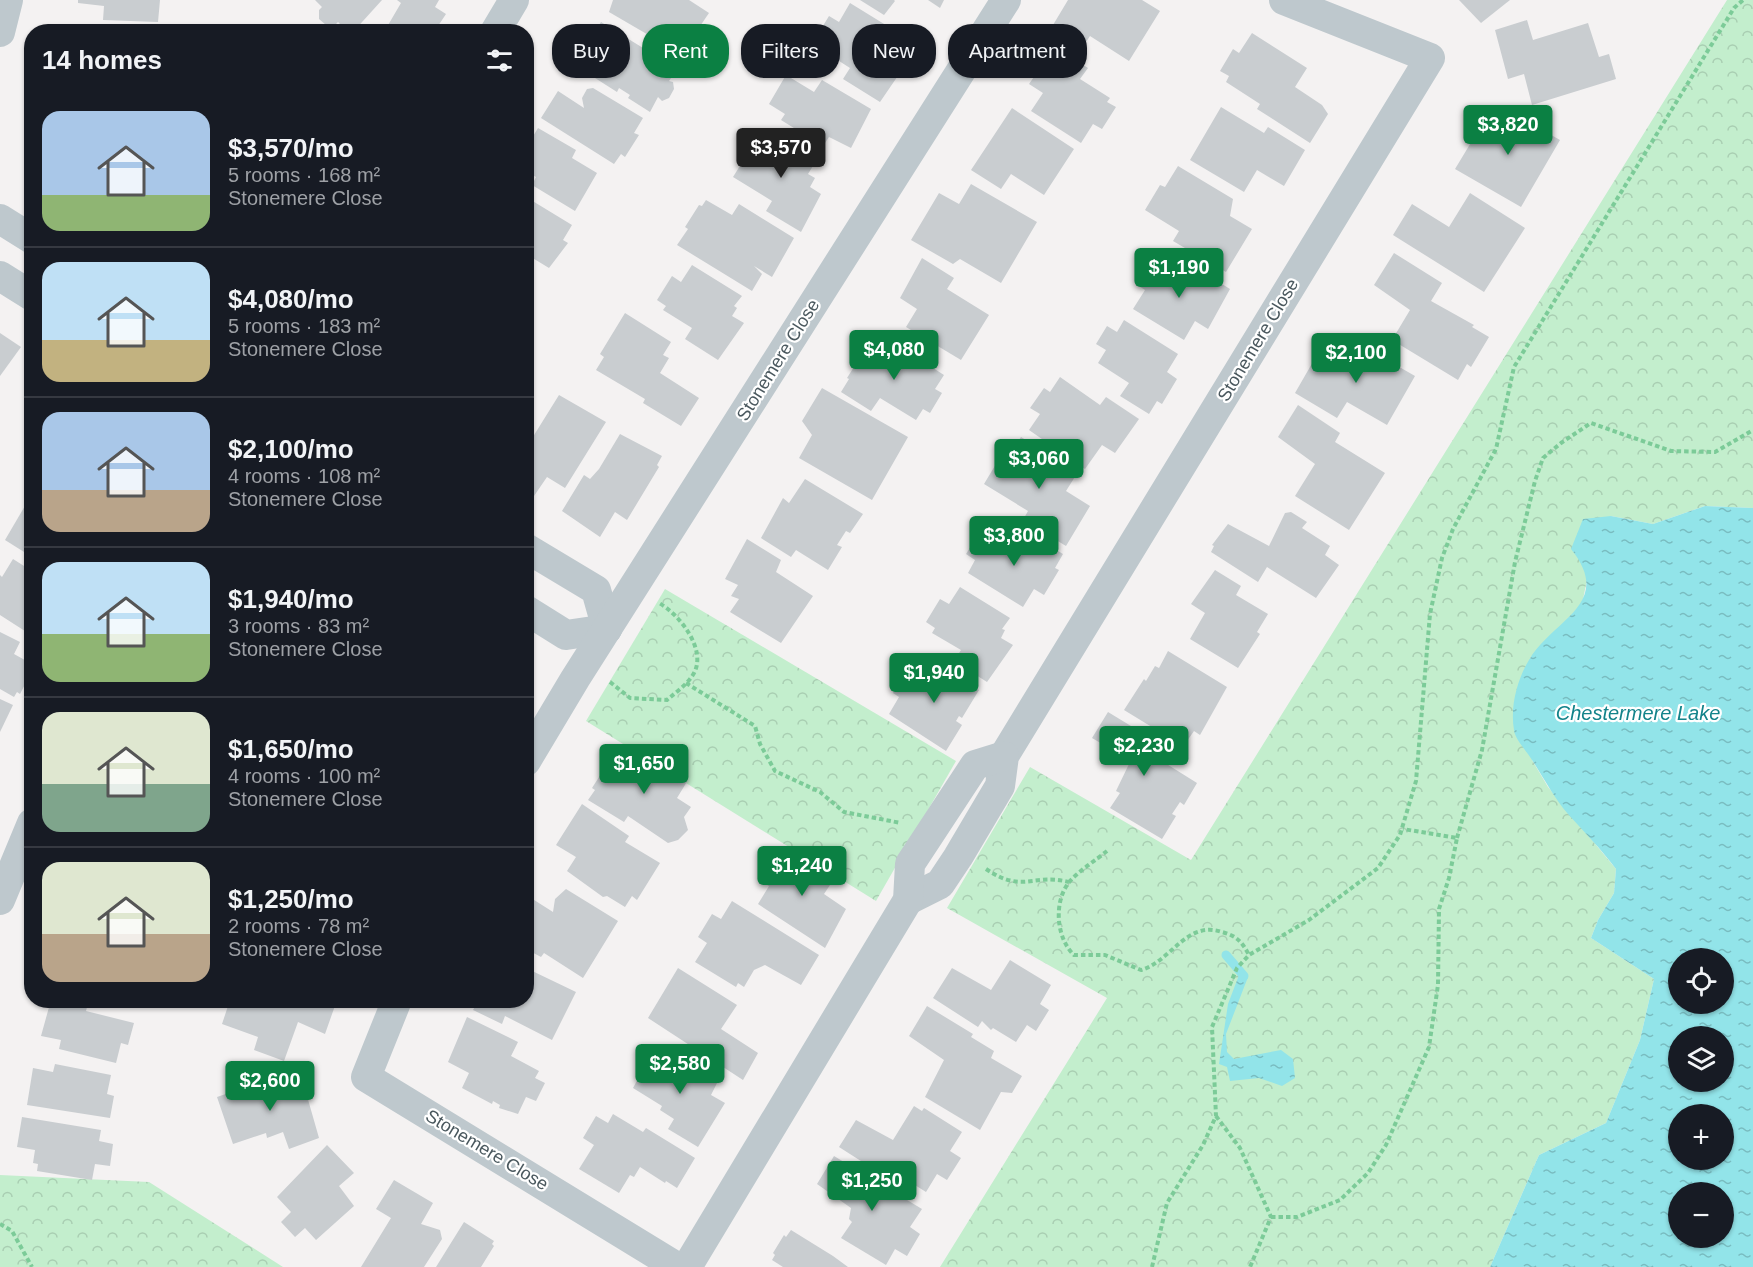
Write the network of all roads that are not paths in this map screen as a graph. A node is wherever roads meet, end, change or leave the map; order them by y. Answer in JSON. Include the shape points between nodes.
{"nodes":[{"id":1,"x":8,"y":0,"type":"edge"},
{"id":2,"x":514,"y":0,"type":"edge"},
{"id":3,"x":1006,"y":0,"type":"edge"},
{"id":4,"x":1284,"y":0,"type":"edge"},
{"id":5,"x":500,"y":24,"type":"edge"},
{"id":6,"x":0,"y":32,"type":"edge"},
{"id":7,"x":0,"y":219,"type":"edge"},
{"id":8,"x":24,"y":234,"type":"edge"},
{"id":9,"x":0,"y":276,"type":"edge"},
{"id":10,"x":24,"y":291,"type":"edge"},
{"id":11,"x":534,"y":553,"type":"edge"},
{"id":12,"x":534,"y":615,"type":"edge"},
{"id":13,"x":607,"y":629,"type":"junction"},
{"id":14,"x":534,"y":748,"type":"edge"},
{"id":15,"x":24,"y":842,"type":"edge"},
{"id":16,"x":0,"y":900,"type":"edge"},
{"id":17,"x":394,"y":1008,"type":"edge"},
{"id":18,"x":677,"y":1267,"type":"edge"},
{"id":19,"x":687,"y":1267,"type":"edge"}],
"edges":[{"from":1,"to":6,"type":"street"},
{"from":2,"to":5,"type":"street"},
{"from":3,"to":13,"type":"street","name":"Stonemere Close"},
{"from":4,"to":19,"type":"street","name":"Stonemere Close","via":[[1430,58],[1004,756],[1000,786],[958,857],[940,884],[908,900]]},
{"from":7,"to":8,"type":"street"},
{"from":9,"to":10,"type":"street"},
{"from":11,"to":13,"type":"street","via":[[596,590]]},
{"from":12,"to":13,"type":"street","via":[[566,635]]},
{"from":13,"to":14,"type":"street","name":"Stonemere Close"},
{"from":15,"to":16,"type":"street"},
{"from":17,"to":18,"type":"street","name":"Stonemere Close","via":[[366,1077]]}]}
